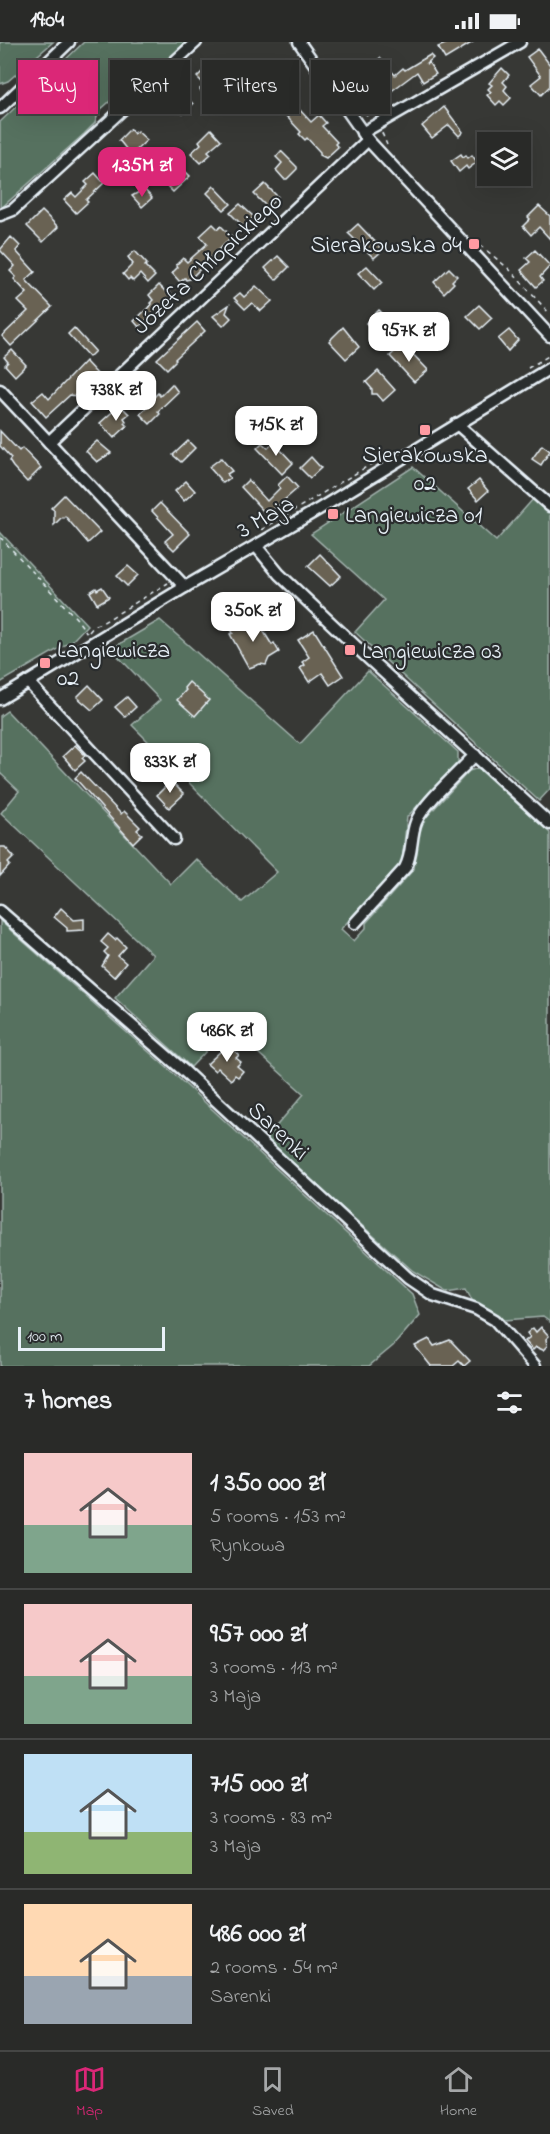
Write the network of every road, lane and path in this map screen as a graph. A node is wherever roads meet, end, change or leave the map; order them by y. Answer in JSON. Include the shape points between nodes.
{"nodes":[{"id":1,"x":69,"y":42,"type":"edge"},
{"id":2,"x":196,"y":42,"type":"edge"},
{"id":3,"x":299,"y":42,"type":"edge"},
{"id":4,"x":520,"y":42,"type":"edge"},
{"id":5,"x":0,"y":107,"type":"edge"},
{"id":6,"x":366,"y":114,"type":"edge"},
{"id":7,"x":373,"y":120,"type":"dead end"},
{"id":8,"x":378,"y":127,"type":"dead end"},
{"id":9,"x":365,"y":136,"type":"junction"},
{"id":10,"x":387,"y":145,"type":"dead end"},
{"id":11,"x":0,"y":215,"type":"edge"},
{"id":12,"x":481,"y":245,"type":"dead end"},
{"id":13,"x":550,"y":314,"type":"edge"},
{"id":14,"x":550,"y":336,"type":"edge"},
{"id":15,"x":550,"y":355,"type":"edge"},
{"id":16,"x":550,"y":368,"type":"edge"},
{"id":17,"x":523,"y":372,"type":"dead end"},
{"id":18,"x":0,"y":390,"type":"edge"},
{"id":19,"x":457,"y":424,"type":"junction"},
{"id":20,"x":49,"y":442,"type":"junction"},
{"id":21,"x":388,"y":454,"type":"dead end"},
{"id":22,"x":550,"y":506,"type":"edge"},
{"id":23,"x":258,"y":532,"type":"dead end"},
{"id":24,"x":0,"y":537,"type":"edge"},
{"id":25,"x":256,"y":546,"type":"junction"},
{"id":26,"x":182,"y":583,"type":"junction"},
{"id":27,"x":28,"y":682,"type":"junction"},
{"id":28,"x":0,"y":699,"type":"edge"},
{"id":29,"x":475,"y":755,"type":"junction"},
{"id":30,"x":550,"y":824,"type":"edge"},
{"id":31,"x":174,"y":839,"type":"dead end"},
{"id":32,"x":0,"y":911,"type":"edge"},
{"id":33,"x":355,"y":922,"type":"dead end"},
{"id":34,"x":535,"y":1366,"type":"edge"}],
"edges":[{"from":1,"to":5,"type":"street"},
{"from":2,"to":11,"type":"street","via":[[13,210]]},
{"from":3,"to":9,"type":"street"},
{"from":4,"to":9,"type":"street","name":"Józefa Chłopickiego"},
{"from":6,"to":7,"type":"path"},
{"from":8,"to":10,"type":"path"},
{"from":9,"to":14,"type":"street"},
{"from":9,"to":20,"type":"street","name":"Józefa Chłopickiego"},
{"from":12,"to":13,"type":"path"},
{"from":15,"to":17,"type":"path"},
{"from":16,"to":19,"type":"street","name":"3 Maja"},
{"from":18,"to":20,"type":"street"},
{"from":19,"to":22,"type":"street"},
{"from":19,"to":25,"type":"street","name":"3 Maja"},
{"from":20,"to":26,"type":"street"},
{"from":21,"to":23,"type":"path"},
{"from":24,"to":26,"type":"path","via":[[88,634],[95,625],[163,585]]},
{"from":25,"to":26,"type":"street","name":"3 Maja"},
{"from":25,"to":29,"type":"street","via":[[279,574]]},
{"from":26,"to":27,"type":"street","name":"3 Maja"},
{"from":27,"to":28,"type":"street","name":"3 Maja"},
{"from":27,"to":31,"type":"street"},
{"from":29,"to":30,"type":"street"},
{"from":29,"to":33,"type":"street","via":[[421,812],[405,868]]},
{"from":32,"to":34,"type":"street","name":"Sarenki","via":[[191,1077],[408,1278],[433,1295],[487,1314]]}]}
